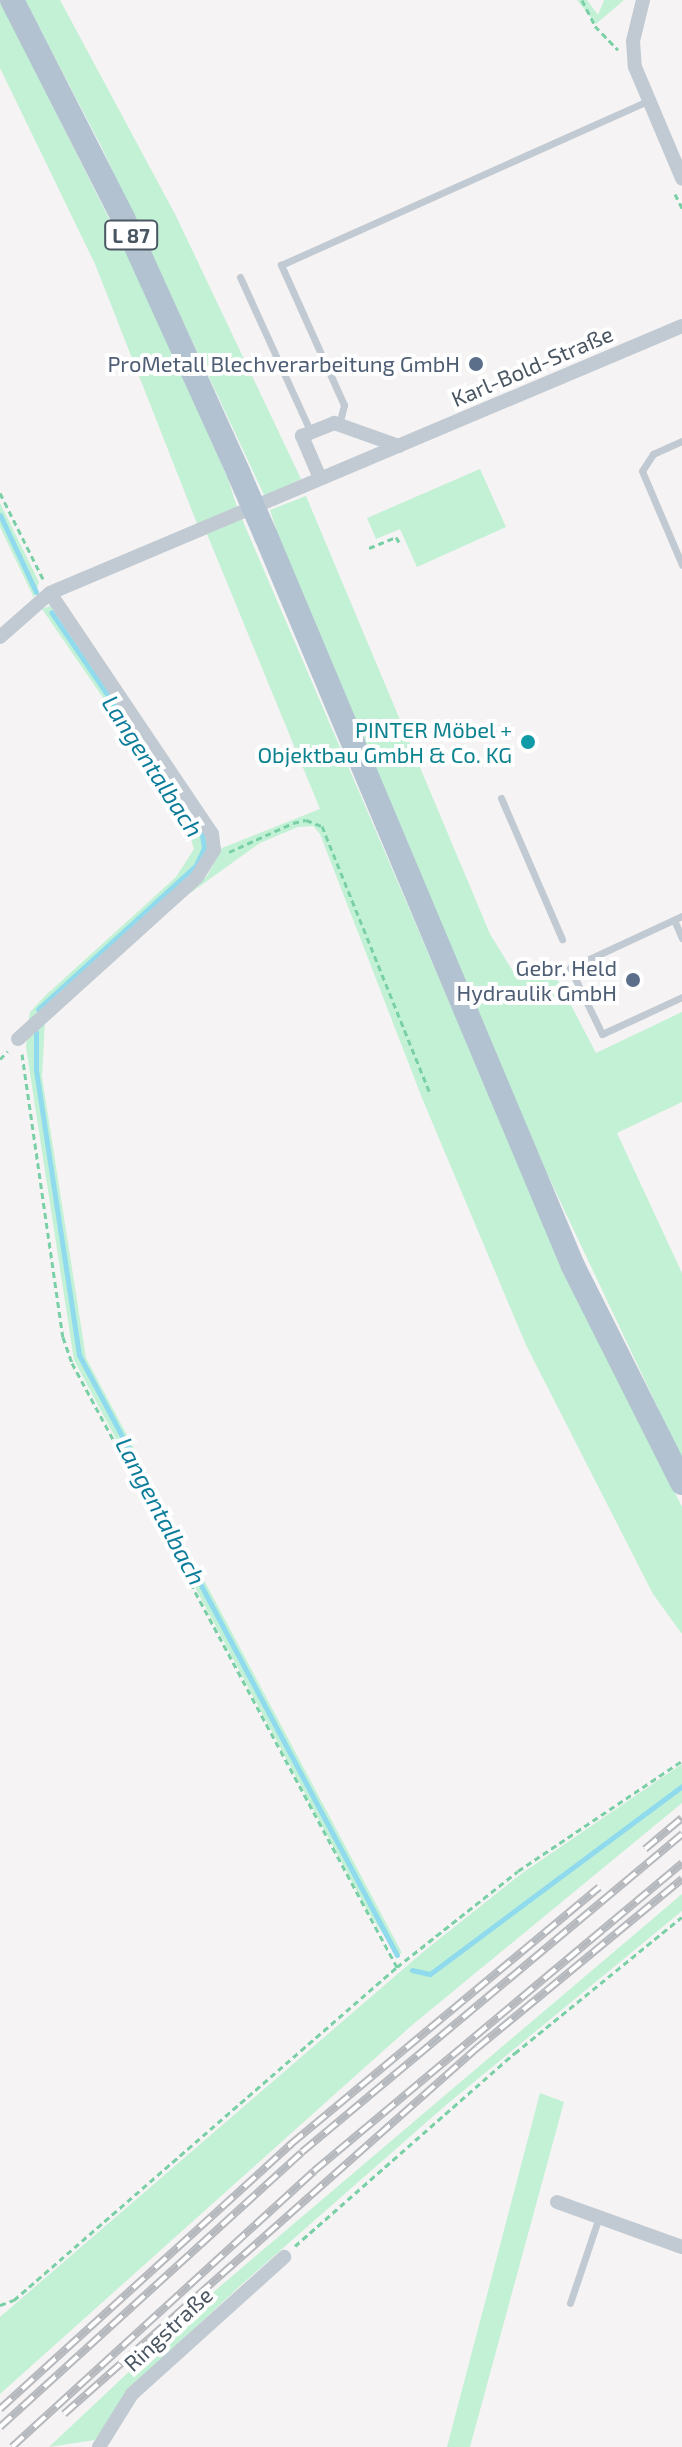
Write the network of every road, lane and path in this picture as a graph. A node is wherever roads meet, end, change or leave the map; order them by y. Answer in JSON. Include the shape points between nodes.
{"nodes":[{"id":1,"x":12,"y":0,"type":"edge"},
{"id":2,"x":582,"y":0,"type":"edge"},
{"id":3,"x":643,"y":0,"type":"edge"},
{"id":4,"x":635,"y":67,"type":"junction"},
{"id":5,"x":646,"y":102,"type":"junction"},
{"id":6,"x":682,"y":178,"type":"edge"},
{"id":7,"x":240,"y":277,"type":"dead end"},
{"id":8,"x":682,"y":326,"type":"edge"},
{"id":9,"x":339,"y":425,"type":"junction"},
{"id":10,"x":311,"y":433,"type":"junction"},
{"id":11,"x":682,"y":441,"type":"edge"},
{"id":12,"x":399,"y":446,"type":"junction"},
{"id":13,"x":320,"y":478,"type":"junction"},
{"id":14,"x":0,"y":493,"type":"edge"},
{"id":15,"x":399,"y":542,"type":"dead end"},
{"id":16,"x":369,"y":548,"type":"dead end"},
{"id":17,"x":682,"y":565,"type":"edge"},
{"id":18,"x":50,"y":593,"type":"junction"},
{"id":19,"x":0,"y":637,"type":"edge"},
{"id":20,"x":501,"y":798,"type":"dead end"},
{"id":21,"x":209,"y":864,"type":"junction"},
{"id":22,"x":678,"y":918,"type":"edge"},
{"id":23,"x":682,"y":938,"type":"edge"},
{"id":24,"x":562,"y":939,"type":"dead end"},
{"id":25,"x":682,"y":997,"type":"edge"},
{"id":26,"x":18,"y":1039,"type":"joint"},
{"id":27,"x":429,"y":1091,"type":"dead end"},
{"id":28,"x":682,"y":1483,"type":"edge"},
{"id":29,"x":682,"y":1761,"type":"edge"},
{"id":30,"x":682,"y":1917,"type":"edge"},
{"id":31,"x":397,"y":1967,"type":"junction"},
{"id":32,"x":557,"y":2202,"type":"dead end"},
{"id":33,"x":599,"y":2217,"type":"junction"},
{"id":34,"x":682,"y":2247,"type":"edge"},
{"id":35,"x":284,"y":2257,"type":"joint"},
{"id":36,"x":570,"y":2303,"type":"dead end"},
{"id":37,"x":0,"y":2305,"type":"edge"},
{"id":38,"x":99,"y":2447,"type":"edge"}],
"edges":[{"from":1,"to":28,"type":"main road","number":"L 87","bridge":true,"via":[[123,218],[239,474],[573,1266]]},
{"from":2,"to":4,"type":"path","via":[[595,26]]},
{"from":3,"to":4,"type":"street","via":[[633,41]]},
{"from":4,"to":5,"type":"street"},
{"from":5,"to":6,"type":"street"},
{"from":5,"to":9,"type":"lane","via":[[281,265],[344,405]]},
{"from":7,"to":10,"type":"lane"},
{"from":8,"to":12,"type":"street","name":"Karl-Bold-Straße"},
{"from":9,"to":10,"type":"street"},
{"from":9,"to":12,"type":"street"},
{"from":10,"to":13,"type":"street","via":[[302,436]]},
{"from":11,"to":17,"type":"lane","via":[[653,454],[642,471]]},
{"from":12,"to":13,"type":"street","name":"Karl-Bold-Straße"},
{"from":13,"to":18,"type":"street","name":"Karl-Bold-Straße"},
{"from":14,"to":18,"type":"path"},
{"from":15,"to":16,"type":"path","via":[[396,537]]},
{"from":18,"to":19,"type":"street","name":"Karl-Bold-Straße"},
{"from":18,"to":21,"type":"street","via":[[212,834]]},
{"from":20,"to":24,"type":"lane"},
{"from":21,"to":26,"type":"street"},
{"from":21,"to":27,"type":"path","via":[[293,823],[306,820],[322,826]]},
{"from":22,"to":23,"type":"lane"},
{"from":22,"to":25,"type":"lane","via":[[570,968],[602,1034]]},
{"from":26,"to":31,"type":"path","via":[[63,1337],[72,1363]]},
{"from":29,"to":31,"type":"path","via":[[518,1871]]},
{"from":30,"to":35,"type":"path","via":[[515,2053]]},
{"from":31,"to":37,"type":"path","via":[[14,2300]]},
{"from":32,"to":33,"type":"street"},
{"from":33,"to":34,"type":"street"},
{"from":33,"to":36,"type":"lane"},
{"from":35,"to":38,"type":"street","name":"Ringstraße","via":[[132,2394]]}]}
